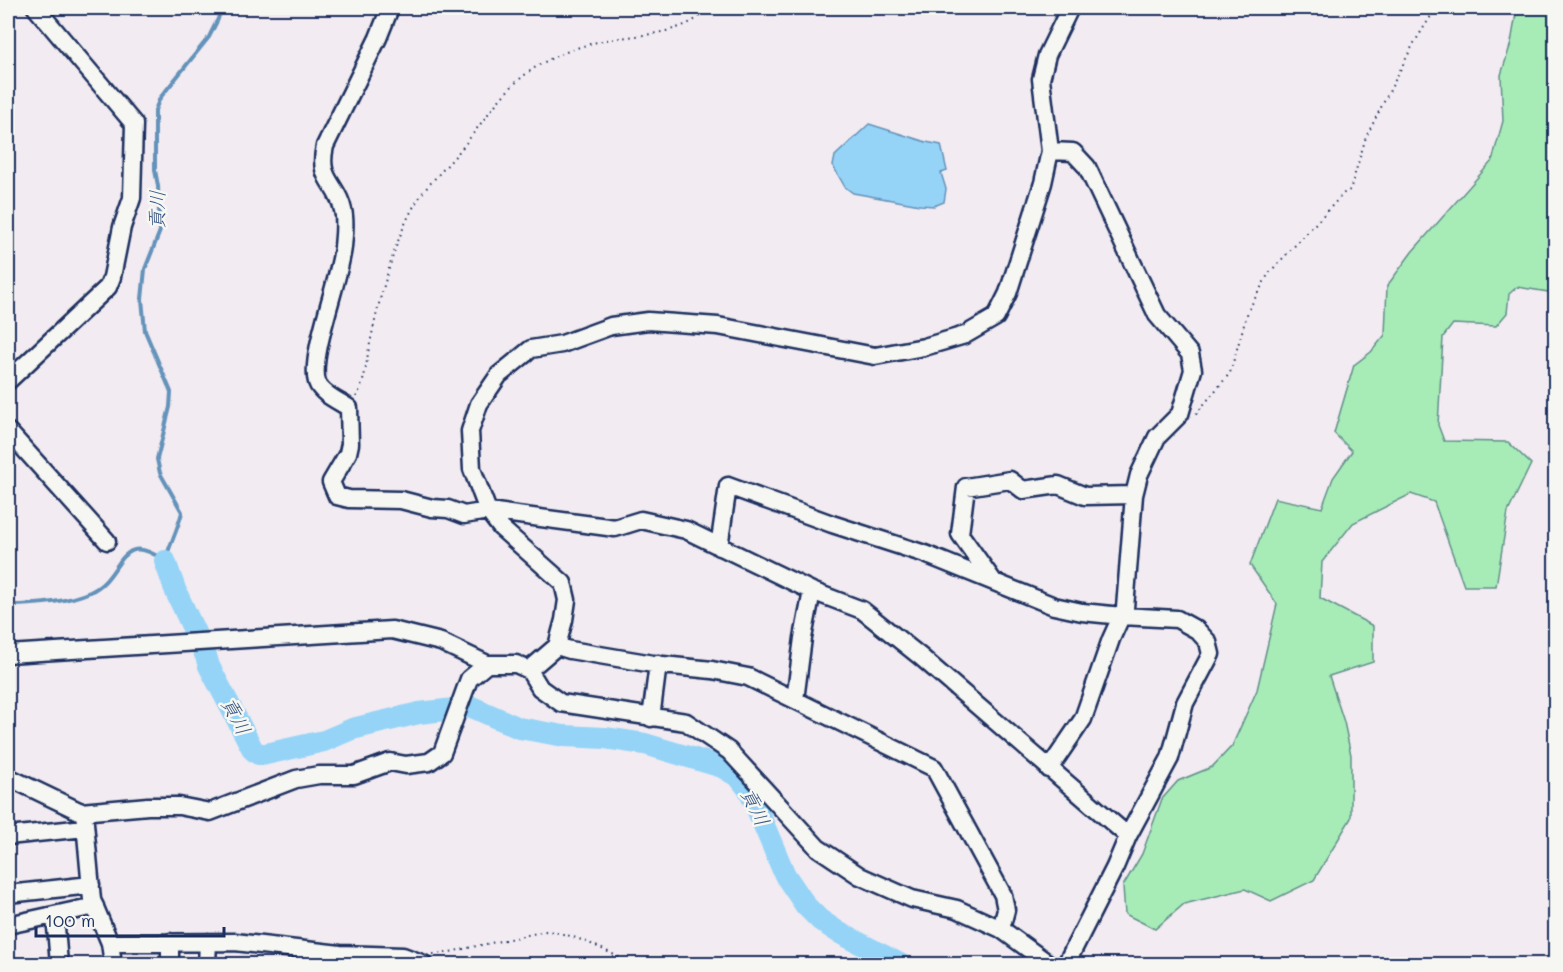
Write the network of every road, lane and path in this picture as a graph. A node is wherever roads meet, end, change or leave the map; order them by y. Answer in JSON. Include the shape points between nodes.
{"nodes":[{"id":1,"x":36,"y":8,"type":"edge"},
{"id":2,"x":390,"y":8,"type":"edge"},
{"id":3,"x":710,"y":8,"type":"edge"},
{"id":4,"x":1070,"y":8,"type":"edge"},
{"id":5,"x":1436,"y":8,"type":"edge"},
{"id":6,"x":1050,"y":151,"type":"junction"},
{"id":7,"x":8,"y":381,"type":"edge"},
{"id":8,"x":349,"y":408,"type":"junction"},
{"id":9,"x":1191,"y":416,"type":"dead end"},
{"id":10,"x":8,"y":431,"type":"edge"},
{"id":11,"x":1134,"y":495,"type":"junction"},
{"id":12,"x":488,"y":511,"type":"junction"},
{"id":13,"x":106,"y":540,"type":"dead end"},
{"id":14,"x":719,"y":547,"type":"junction"},
{"id":15,"x":995,"y":582,"type":"junction"},
{"id":16,"x":812,"y":591,"type":"junction"},
{"id":17,"x":1122,"y":616,"type":"junction"},
{"id":18,"x":557,"y":646,"type":"junction"},
{"id":19,"x":8,"y":654,"type":"edge"},
{"id":20,"x":488,"y":664,"type":"junction"},
{"id":21,"x":658,"y":664,"type":"junction"},
{"id":22,"x":529,"y":670,"type":"junction"},
{"id":23,"x":795,"y":700,"type":"junction"},
{"id":24,"x":651,"y":718,"type":"junction"},
{"id":25,"x":1049,"y":769,"type":"junction"},
{"id":26,"x":8,"y":777,"type":"edge"},
{"id":27,"x":85,"y":820,"type":"junction"},
{"id":28,"x":8,"y":836,"type":"edge"},
{"id":29,"x":1128,"y":836,"type":"junction"},
{"id":30,"x":91,"y":885,"type":"junction"},
{"id":31,"x":8,"y":894,"type":"edge"},
{"id":32,"x":95,"y":906,"type":"junction"},
{"id":33,"x":55,"y":915,"type":"junction"},
{"id":34,"x":8,"y":925,"type":"edge"},
{"id":35,"x":1001,"y":928,"type":"junction"},
{"id":36,"x":170,"y":942,"type":"junction"},
{"id":37,"x":208,"y":942,"type":"junction"},
{"id":38,"x":110,"y":943,"type":"junction"},
{"id":39,"x":403,"y":956,"type":"junction"},
{"id":40,"x":59,"y":964,"type":"edge"},
{"id":41,"x":113,"y":964,"type":"edge"},
{"id":42,"x":170,"y":964,"type":"edge"},
{"id":43,"x":207,"y":964,"type":"edge"},
{"id":44,"x":424,"y":964,"type":"edge"},
{"id":45,"x":633,"y":964,"type":"edge"},
{"id":46,"x":1049,"y":964,"type":"edge"},
{"id":47,"x":1066,"y":964,"type":"edge"}],
"edges":[{"from":1,"to":7,"type":"street","via":[[134,123],[132,198],[108,287]]},
{"from":2,"to":8,"type":"street","via":[[322,159],[323,171],[343,208],[345,225],[316,367],[317,382],[323,391]]},
{"from":3,"to":8,"type":"path","via":[[690,23],[670,31],[610,39],[557,56],[506,91],[457,156],[423,193],[405,224],[376,314],[364,377]]},
{"from":4,"to":6,"type":"street","via":[[1047,55],[1041,79]]},
{"from":5,"to":9,"type":"path","via":[[1366,137],[1350,190],[1269,273],[1248,312],[1230,373],[1200,411]]},
{"from":6,"to":11,"type":"street","via":[[1073,152],[1087,167],[1157,315],[1191,357],[1193,370],[1180,414],[1157,437],[1138,475]]},
{"from":6,"to":12,"type":"street","via":[[1008,292],[996,317],[965,335],[874,357],[718,327],[648,321],[610,326],[562,344],[531,349],[499,375],[479,404],[470,431],[472,470]]},
{"from":8,"to":12,"type":"street","via":[[348,453],[331,482],[337,496],[349,500],[401,501],[464,515]]},
{"from":10,"to":13,"type":"street"},
{"from":11,"to":15,"type":"street","via":[[1085,496],[1058,485],[1023,490],[1010,480],[966,487],[960,534]]},
{"from":11,"to":17,"type":"street"},
{"from":12,"to":14,"type":"street","via":[[615,528],[641,520],[686,530]]},
{"from":12,"to":18,"type":"street","via":[[501,528],[563,583],[567,600]]},
{"from":14,"to":15,"type":"street","via":[[728,486]]},
{"from":14,"to":16,"type":"street"},
{"from":15,"to":17,"type":"street","via":[[1054,606]]},
{"from":16,"to":23,"type":"street"},
{"from":16,"to":25,"type":"street","via":[[862,610]]},
{"from":17,"to":25,"type":"street","via":[[1083,719]]},
{"from":17,"to":29,"type":"street","via":[[1177,619],[1197,630],[1208,642],[1211,654],[1185,703],[1170,758]]},
{"from":18,"to":21,"type":"street"},
{"from":18,"to":22,"type":"street"},
{"from":19,"to":20,"type":"street","via":[[392,630],[441,642]]},
{"from":20,"to":22,"type":"street","via":[[516,664]]},
{"from":20,"to":27,"type":"street","via":[[469,679],[442,753],[429,762],[390,762],[354,774],[296,779],[210,812],[148,806]]},
{"from":21,"to":23,"type":"street","via":[[748,677]]},
{"from":21,"to":24,"type":"street"},
{"from":22,"to":24,"type":"street","via":[[540,688],[561,703]]},
{"from":23,"to":35,"type":"street","via":[[934,768],[1003,895],[1006,910]]},
{"from":24,"to":35,"type":"street","via":[[686,722],[729,751],[818,849],[860,876],[912,899],[957,909]]},
{"from":25,"to":29,"type":"street"},
{"from":26,"to":27,"type":"street"},
{"from":27,"to":28,"type":"street"},
{"from":27,"to":30,"type":"street"},
{"from":29,"to":47,"type":"street"},
{"from":30,"to":31,"type":"street"},
{"from":30,"to":32,"type":"street"},
{"from":32,"to":33,"type":"street"},
{"from":32,"to":38,"type":"street"},
{"from":33,"to":34,"type":"street"},
{"from":33,"to":40,"type":"street"},
{"from":35,"to":46,"type":"street"},
{"from":36,"to":37,"type":"street"},
{"from":36,"to":38,"type":"street"},
{"from":36,"to":42,"type":"street"},
{"from":37,"to":39,"type":"street"},
{"from":37,"to":43,"type":"street"},
{"from":38,"to":41,"type":"street"},
{"from":39,"to":44,"type":"street"},
{"from":39,"to":45,"type":"path","via":[[445,953],[546,931],[594,945]]}]}
